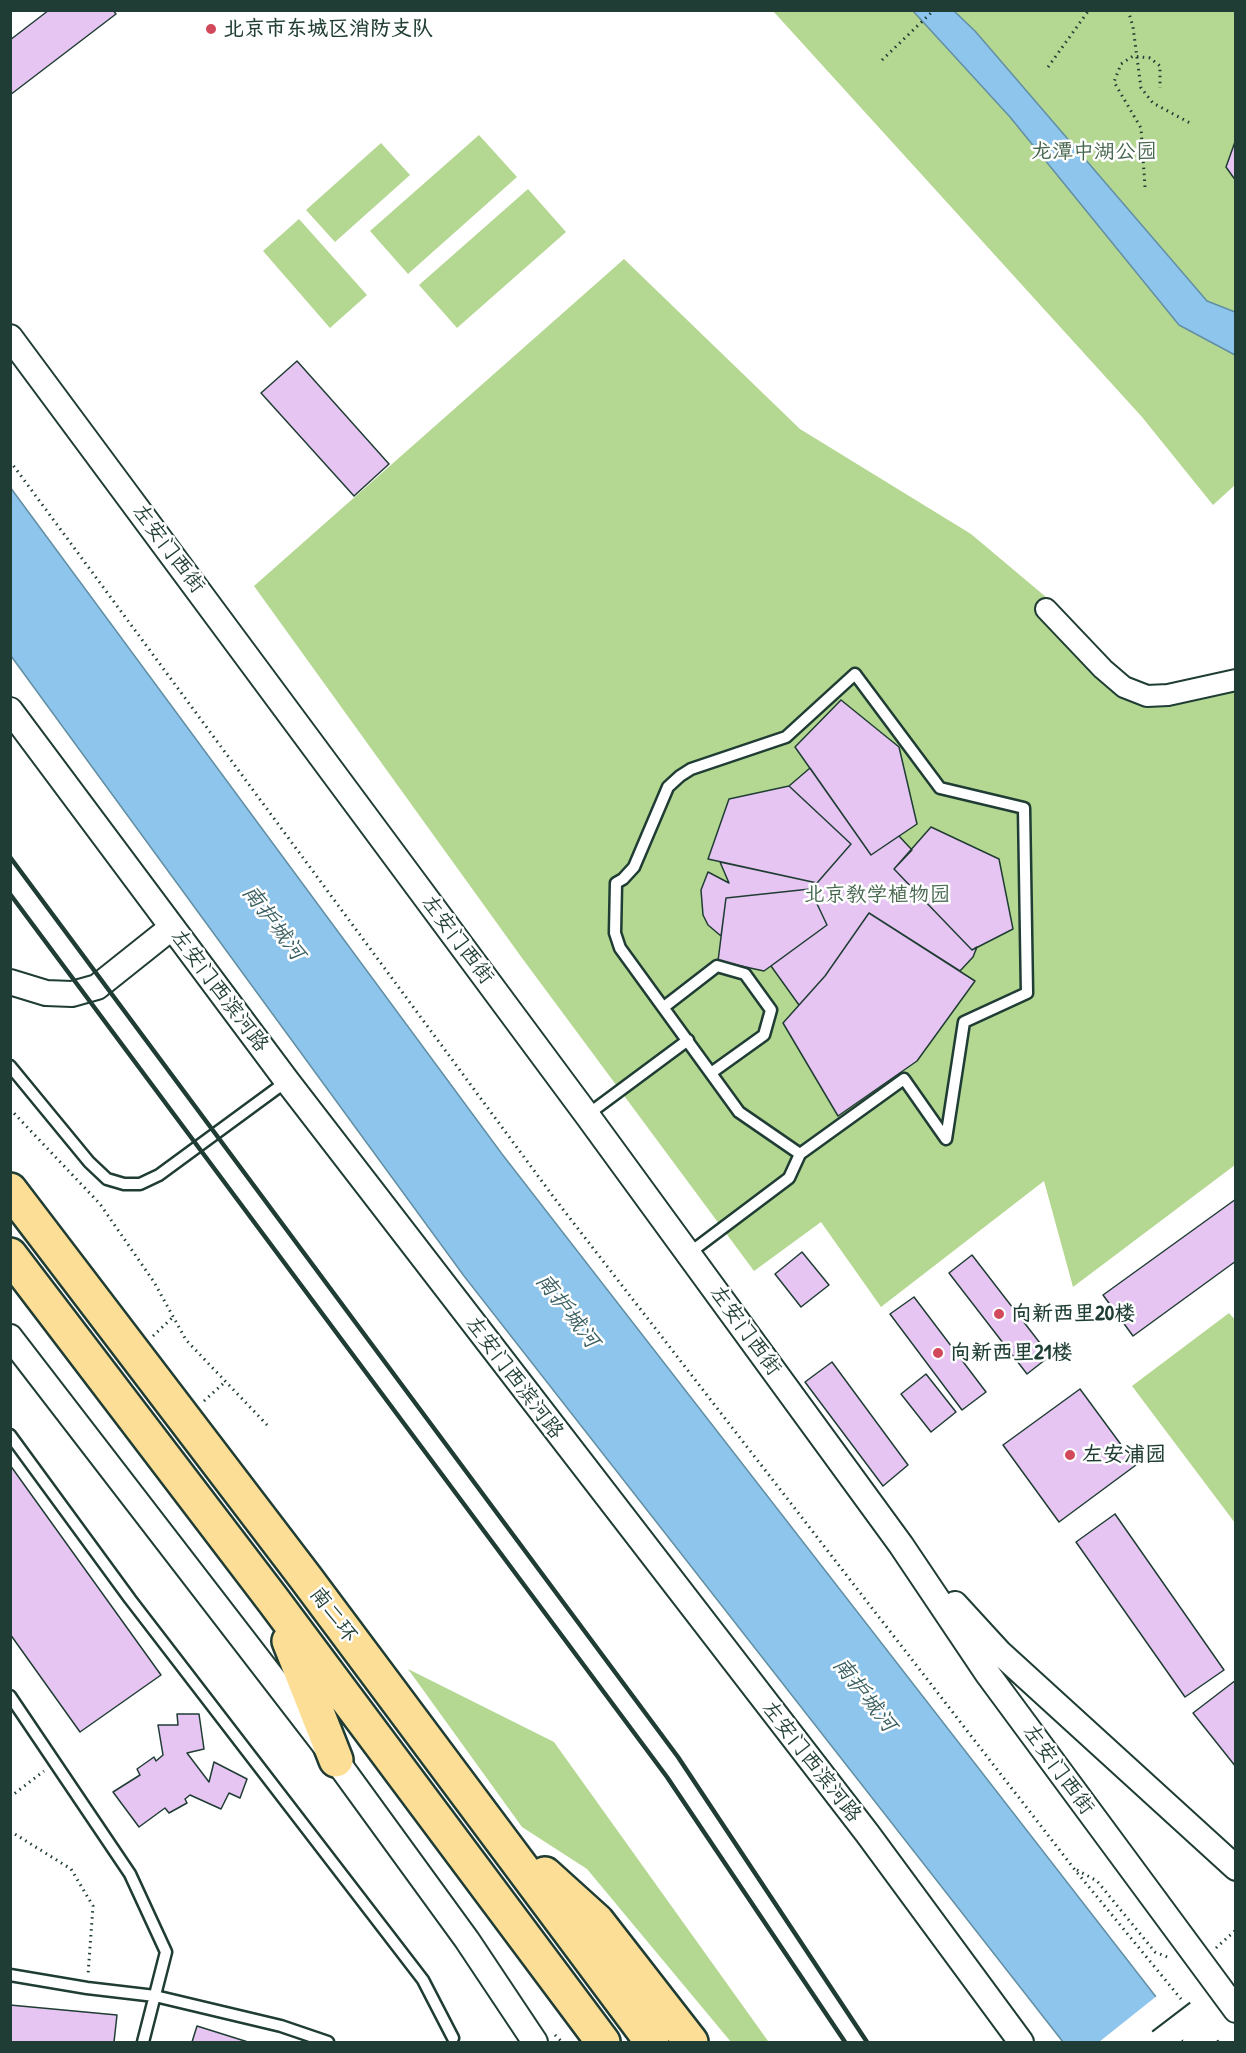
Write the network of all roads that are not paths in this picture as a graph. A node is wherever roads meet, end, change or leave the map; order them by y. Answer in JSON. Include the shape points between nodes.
{"nodes":[{"id":1,"x":10,"y":337,"type":"edge"},
{"id":2,"x":1046,"y":609,"type":"dead end"},
{"id":3,"x":1236,"y":680,"type":"edge"},
{"id":4,"x":10,"y":710,"type":"edge"},
{"id":5,"x":171,"y":928,"type":"junction"},
{"id":6,"x":10,"y":982,"type":"edge"},
{"id":7,"x":664,"y":1007,"type":"junction"},
{"id":8,"x":688,"y":1040,"type":"junction"},
{"id":9,"x":10,"y":1066,"type":"edge"},
{"id":10,"x":711,"y":1073,"type":"junction"},
{"id":11,"x":287,"y":1081,"type":"junction"},
{"id":12,"x":587,"y":1115,"type":"junction"},
{"id":13,"x":800,"y":1154,"type":"junction"},
{"id":14,"x":10,"y":1190,"type":"edge"},
{"id":15,"x":688,"y":1254,"type":"junction"},
{"id":16,"x":10,"y":1255,"type":"edge"},
{"id":17,"x":12,"y":1343,"type":"edge"},
{"id":18,"x":10,"y":1435,"type":"edge"},
{"id":19,"x":901,"y":1545,"type":"junction"},
{"id":20,"x":273,"y":1600,"type":"junction"},
{"id":21,"x":10,"y":1696,"type":"edge"},
{"id":22,"x":336,"y":1760,"type":"junction"},
{"id":23,"x":488,"y":1822,"type":"junction"},
{"id":24,"x":1236,"y":1868,"type":"edge"},
{"id":25,"x":467,"y":1940,"type":"junction"},
{"id":26,"x":10,"y":1975,"type":"edge"},
{"id":27,"x":155,"y":1996,"type":"junction"},
{"id":28,"x":1233,"y":2000,"type":"edge"},
{"id":29,"x":1198,"y":2023,"type":"edge"},
{"id":30,"x":451,"y":2041,"type":"edge"},
{"id":31,"x":143,"y":2043,"type":"edge"},
{"id":32,"x":328,"y":2043,"type":"edge"},
{"id":33,"x":523,"y":2043,"type":"edge"},
{"id":34,"x":535,"y":2043,"type":"edge"},
{"id":35,"x":603,"y":2043,"type":"edge"},
{"id":36,"x":652,"y":2043,"type":"edge"},
{"id":37,"x":691,"y":2043,"type":"edge"},
{"id":38,"x":1021,"y":2043,"type":"edge"},
{"id":39,"x":1160,"y":2043,"type":"edge"}],
"edges":[{"from":1,"to":12,"type":"street","name":"左安门西街"},
{"from":2,"to":3,"type":"street","via":[[1103,669],[1124,687],[1147,696]]},
{"from":4,"to":5,"type":"street","name":"左安门西滨河路"},
{"from":5,"to":6,"type":"street","via":[[97,987],[72,994],[54,993]]},
{"from":5,"to":11,"type":"street","name":"左安门西滨河路"},
{"from":7,"to":8,"type":"lane"},
{"from":7,"to":10,"type":"lane","via":[[717,966],[745,974],[771,1010],[764,1035]]},
{"from":7,"to":13,"type":"lane","via":[[616,941],[616,883],[629,873],[642,853],[668,787],[692,769],[786,737],[855,674],[940,788],[1024,808],[1028,993],[964,1022],[946,1139],[904,1079]]},
{"from":8,"to":10,"type":"lane"},
{"from":8,"to":12,"type":"lane"},
{"from":9,"to":11,"type":"lane","via":[[89,1162],[107,1179],[124,1184],[140,1184],[159,1175]]},
{"from":10,"to":13,"type":"lane","via":[[739,1112]]},
{"from":11,"to":38,"type":"street","name":"左安门西滨河路","via":[[901,1879]]},
{"from":12,"to":15,"type":"street","name":"左安门西街"},
{"from":13,"to":15,"type":"lane","via":[[789,1178]]},
{"from":14,"to":23,"type":"highway","name":"南二环"},
{"from":15,"to":19,"type":"street","name":"左安门西街"},
{"from":16,"to":20,"type":"highway","name":"南二环"},
{"from":17,"to":22,"type":"street"},
{"from":18,"to":30,"type":"lane","via":[[130,1599],[423,1980]]},
{"from":19,"to":24,"type":"street","name":"左安门西街","via":[[999,1652]]},
{"from":19,"to":28,"type":"street","name":"左安门西街","via":[[987,1673]]},
{"from":20,"to":22,"type":"highway"},
{"from":20,"to":35,"type":"highway","name":"南二环"},
{"from":21,"to":27,"type":"lane","via":[[130,1874],[166,1952]]},
{"from":22,"to":25,"type":"street"},
{"from":23,"to":36,"type":"highway","name":"南二环"},
{"from":23,"to":37,"type":"highway","via":[[597,1921]]},
{"from":25,"to":33,"type":"street"},
{"from":25,"to":34,"type":"street"},
{"from":26,"to":27,"type":"lane"},
{"from":27,"to":31,"type":"lane"},
{"from":27,"to":32,"type":"lane","via":[[281,2026]]},
{"from":28,"to":29,"type":"street"},
{"from":29,"to":39,"type":"street","bridge":true}]}
